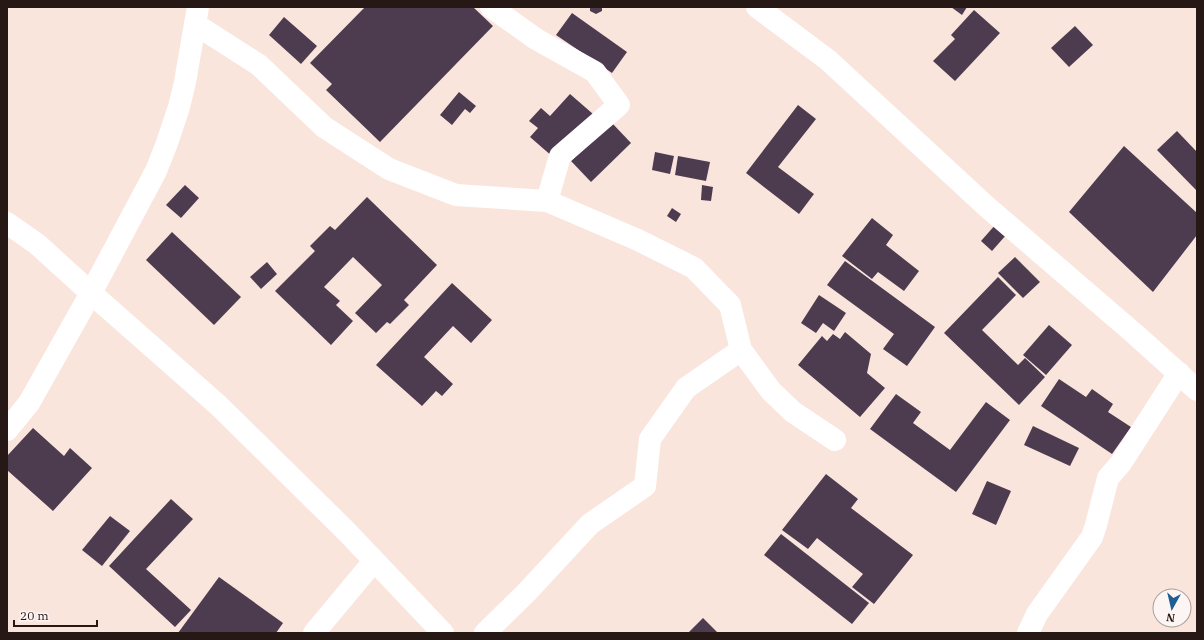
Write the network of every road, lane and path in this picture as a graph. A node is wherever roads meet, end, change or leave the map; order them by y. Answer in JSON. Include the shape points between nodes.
{"nodes":[{"id":1,"x":491,"y":7,"type":"edge"},
{"id":2,"x":757,"y":7,"type":"edge"},
{"id":3,"x":197,"y":16,"type":"edge"},
{"id":4,"x":547,"y":201,"type":"junction"},
{"id":5,"x":7,"y":223,"type":"edge"},
{"id":6,"x":91,"y":294,"type":"junction"},
{"id":7,"x":742,"y":350,"type":"junction"},
{"id":8,"x":1179,"y":373,"type":"junction"},
{"id":9,"x":1197,"y":390,"type":"edge"},
{"id":10,"x":9,"y":425,"type":"edge"},
{"id":11,"x":835,"y":440,"type":"dead end"},
{"id":12,"x":374,"y":561,"type":"junction"},
{"id":13,"x":314,"y":633,"type":"edge"},
{"id":14,"x":442,"y":633,"type":"edge"},
{"id":15,"x":485,"y":633,"type":"edge"},
{"id":16,"x":1028,"y":633,"type":"edge"}],
"edges":[{"from":1,"to":4,"type":"street","via":[[536,38],[595,72],[619,104],[560,156]]},
{"from":2,"to":8,"type":"street","via":[[828,60],[986,206]]},
{"from":3,"to":4,"type":"street","via":[[259,65],[324,127],[389,170],[456,195]]},
{"from":3,"to":6,"type":"street","via":[[182,95],[168,143]]},
{"from":4,"to":7,"type":"street","via":[[638,240],[694,268],[730,305]]},
{"from":5,"to":6,"type":"street","via":[[37,244]]},
{"from":6,"to":10,"type":"street","via":[[29,403]]},
{"from":6,"to":12,"type":"street","via":[[218,405]]},
{"from":7,"to":11,"type":"street","via":[[771,391],[793,412]]},
{"from":7,"to":15,"type":"street","via":[[686,388],[650,439],[645,486],[590,524]]},
{"from":8,"to":9,"type":"street"},
{"from":8,"to":16,"type":"street","via":[[1121,463],[1108,478],[1092,537],[1037,614]]},
{"from":12,"to":13,"type":"street"},
{"from":12,"to":14,"type":"street"}]}
